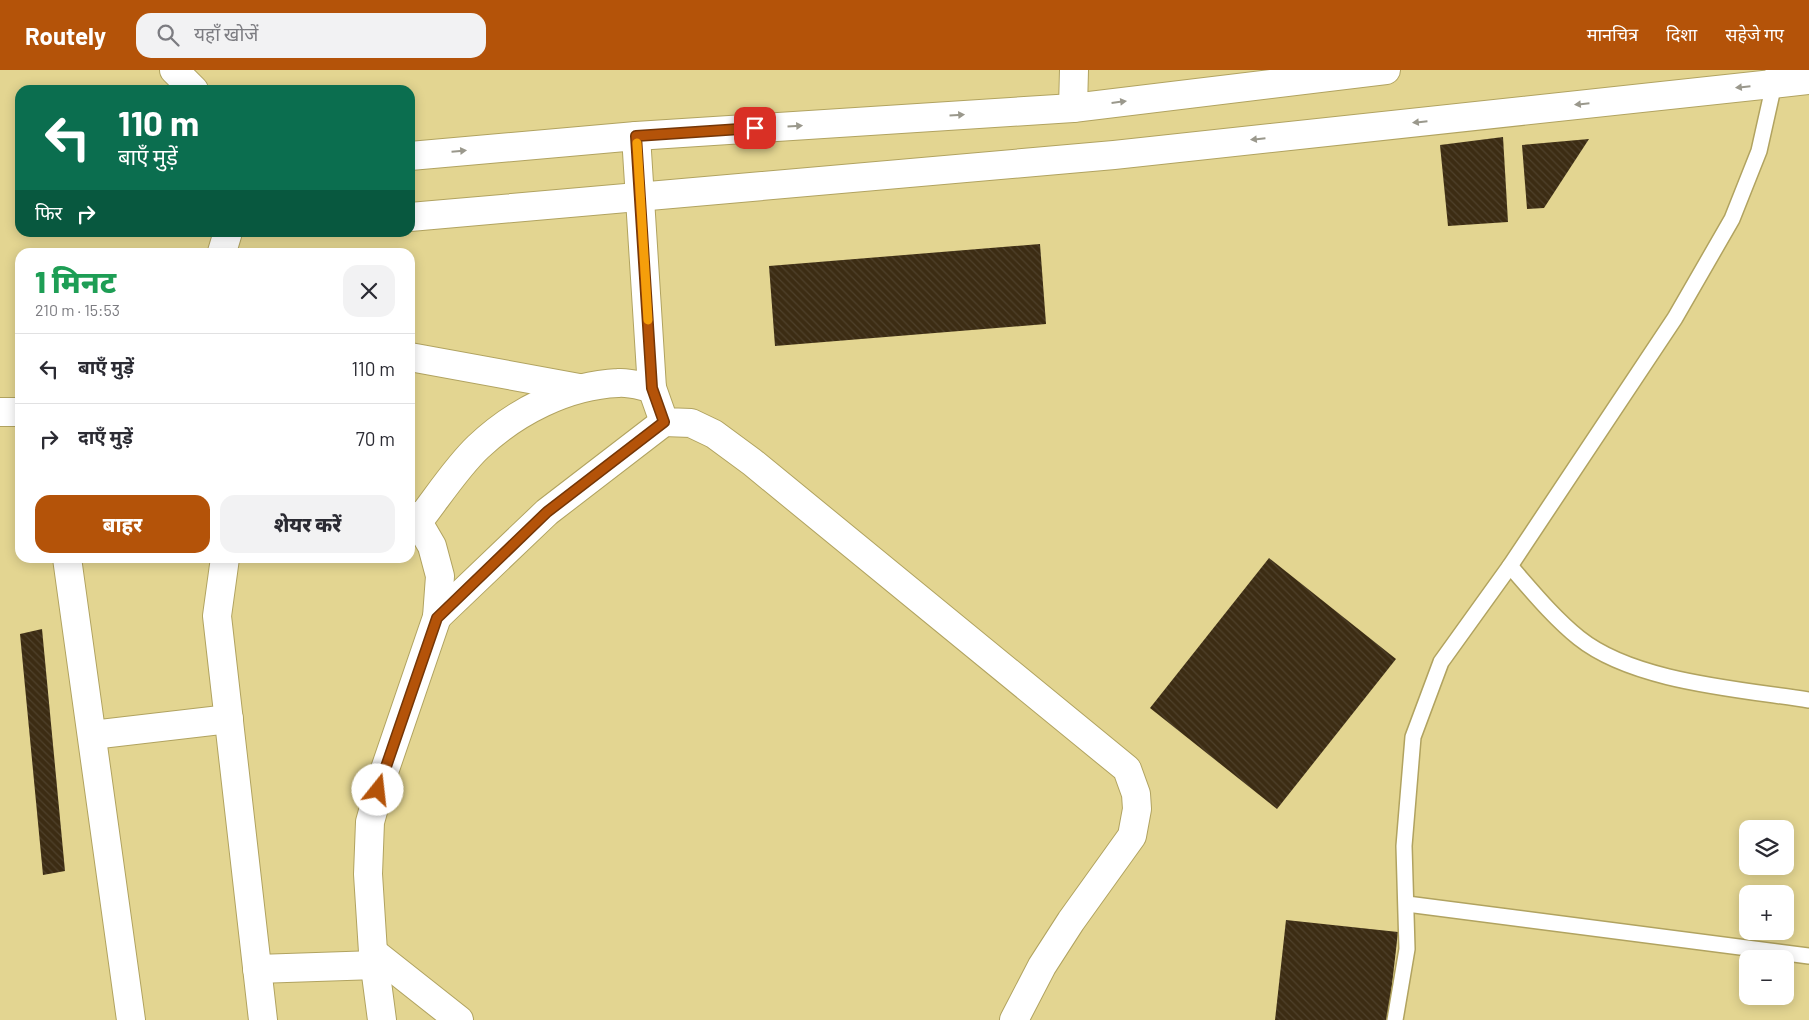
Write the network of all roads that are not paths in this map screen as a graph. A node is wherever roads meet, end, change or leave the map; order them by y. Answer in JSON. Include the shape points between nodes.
{"nodes":[{"id":1,"x":174,"y":70,"type":"edge"},
{"id":2,"x":1074,"y":70,"type":"edge"},
{"id":3,"x":1386,"y":70,"type":"edge"},
{"id":4,"x":1774,"y":77,"type":"edge"},
{"id":5,"x":1809,"y":80,"type":"edge"},
{"id":6,"x":189,"y":85,"type":"edge"},
{"id":7,"x":1073,"y":108,"type":"junction"},
{"id":8,"x":636,"y":136,"type":"junction"},
{"id":9,"x":415,"y":156,"type":"edge"},
{"id":10,"x":640,"y":196,"type":"junction"},
{"id":11,"x":415,"y":217,"type":"edge"},
{"id":12,"x":415,"y":358,"type":"edge"},
{"id":13,"x":652,"y":388,"type":"junction"},
{"id":14,"x":585,"y":389,"type":"junction"},
{"id":15,"x":0,"y":412,"type":"edge"},
{"id":16,"x":15,"y":412,"type":"edge"},
{"id":17,"x":664,"y":422,"type":"junction"},
{"id":18,"x":415,"y":517,"type":"edge"},
{"id":19,"x":415,"y":520,"type":"edge"},
{"id":20,"x":68,"y":563,"type":"edge"},
{"id":21,"x":224,"y":563,"type":"edge"},
{"id":22,"x":1510,"y":566,"type":"junction"},
{"id":23,"x":437,"y":618,"type":"junction"},
{"id":24,"x":1809,"y":700,"type":"edge"},
{"id":25,"x":229,"y":720,"type":"junction"},
{"id":26,"x":92,"y":735,"type":"junction"},
{"id":27,"x":1407,"y":904,"type":"junction"},
{"id":28,"x":1809,"y":956,"type":"edge"},
{"id":29,"x":375,"y":958,"type":"junction"},
{"id":30,"x":257,"y":969,"type":"junction"},
{"id":31,"x":131,"y":1020,"type":"edge"},
{"id":32,"x":263,"y":1020,"type":"edge"},
{"id":33,"x":382,"y":1020,"type":"edge"},
{"id":34,"x":460,"y":1020,"type":"edge"},
{"id":35,"x":1014,"y":1020,"type":"edge"},
{"id":36,"x":1395,"y":1020,"type":"edge"}],
"edges":[{"from":1,"to":6,"type":"street"},
{"from":2,"to":7,"type":"street"},
{"from":7,"to":3,"type":"street","one_way":true},
{"from":4,"to":5,"type":"street"},
{"from":4,"to":10,"type":"street","one_way":true,"via":[[1114,155]]},
{"from":4,"to":22,"type":"lane","via":[[1759,151],[1732,219],[1675,318]]},
{"from":8,"to":7,"type":"street","one_way":true},
{"from":9,"to":8,"type":"street","one_way":true},
{"from":8,"to":10,"type":"street"},
{"from":10,"to":11,"type":"street"},
{"from":10,"to":13,"type":"street"},
{"from":12,"to":14,"type":"street"},
{"from":13,"to":14,"type":"street","via":[[619,382]]},
{"from":13,"to":17,"type":"street"},
{"from":14,"to":18,"type":"street","via":[[553,397],[510,421],[477,448]]},
{"from":15,"to":16,"type":"street"},
{"from":17,"to":23,"type":"street","via":[[547,512]]},
{"from":17,"to":35,"type":"street","via":[[691,423],[714,434],[745,457],[1127,769],[1136,794],[1132,836],[1070,921]]},
{"from":19,"to":23,"type":"street","via":[[432,546],[440,576]]},
{"from":20,"to":26,"type":"street"},
{"from":21,"to":25,"type":"street","via":[[217,616]]},
{"from":22,"to":24,"type":"lane","via":[[1549,611],[1580,638],[1614,660],[1661,676]]},
{"from":22,"to":27,"type":"lane","via":[[1441,662],[1413,737],[1404,846]]},
{"from":23,"to":29,"type":"street","via":[[370,822],[368,874]]},
{"from":25,"to":26,"type":"street"},
{"from":25,"to":30,"type":"street"},
{"from":26,"to":31,"type":"street"},
{"from":27,"to":28,"type":"lane"},
{"from":27,"to":36,"type":"lane","via":[[1407,949]]},
{"from":29,"to":30,"type":"street"},
{"from":29,"to":33,"type":"street"},
{"from":29,"to":34,"type":"street"},
{"from":30,"to":32,"type":"street"}]}
